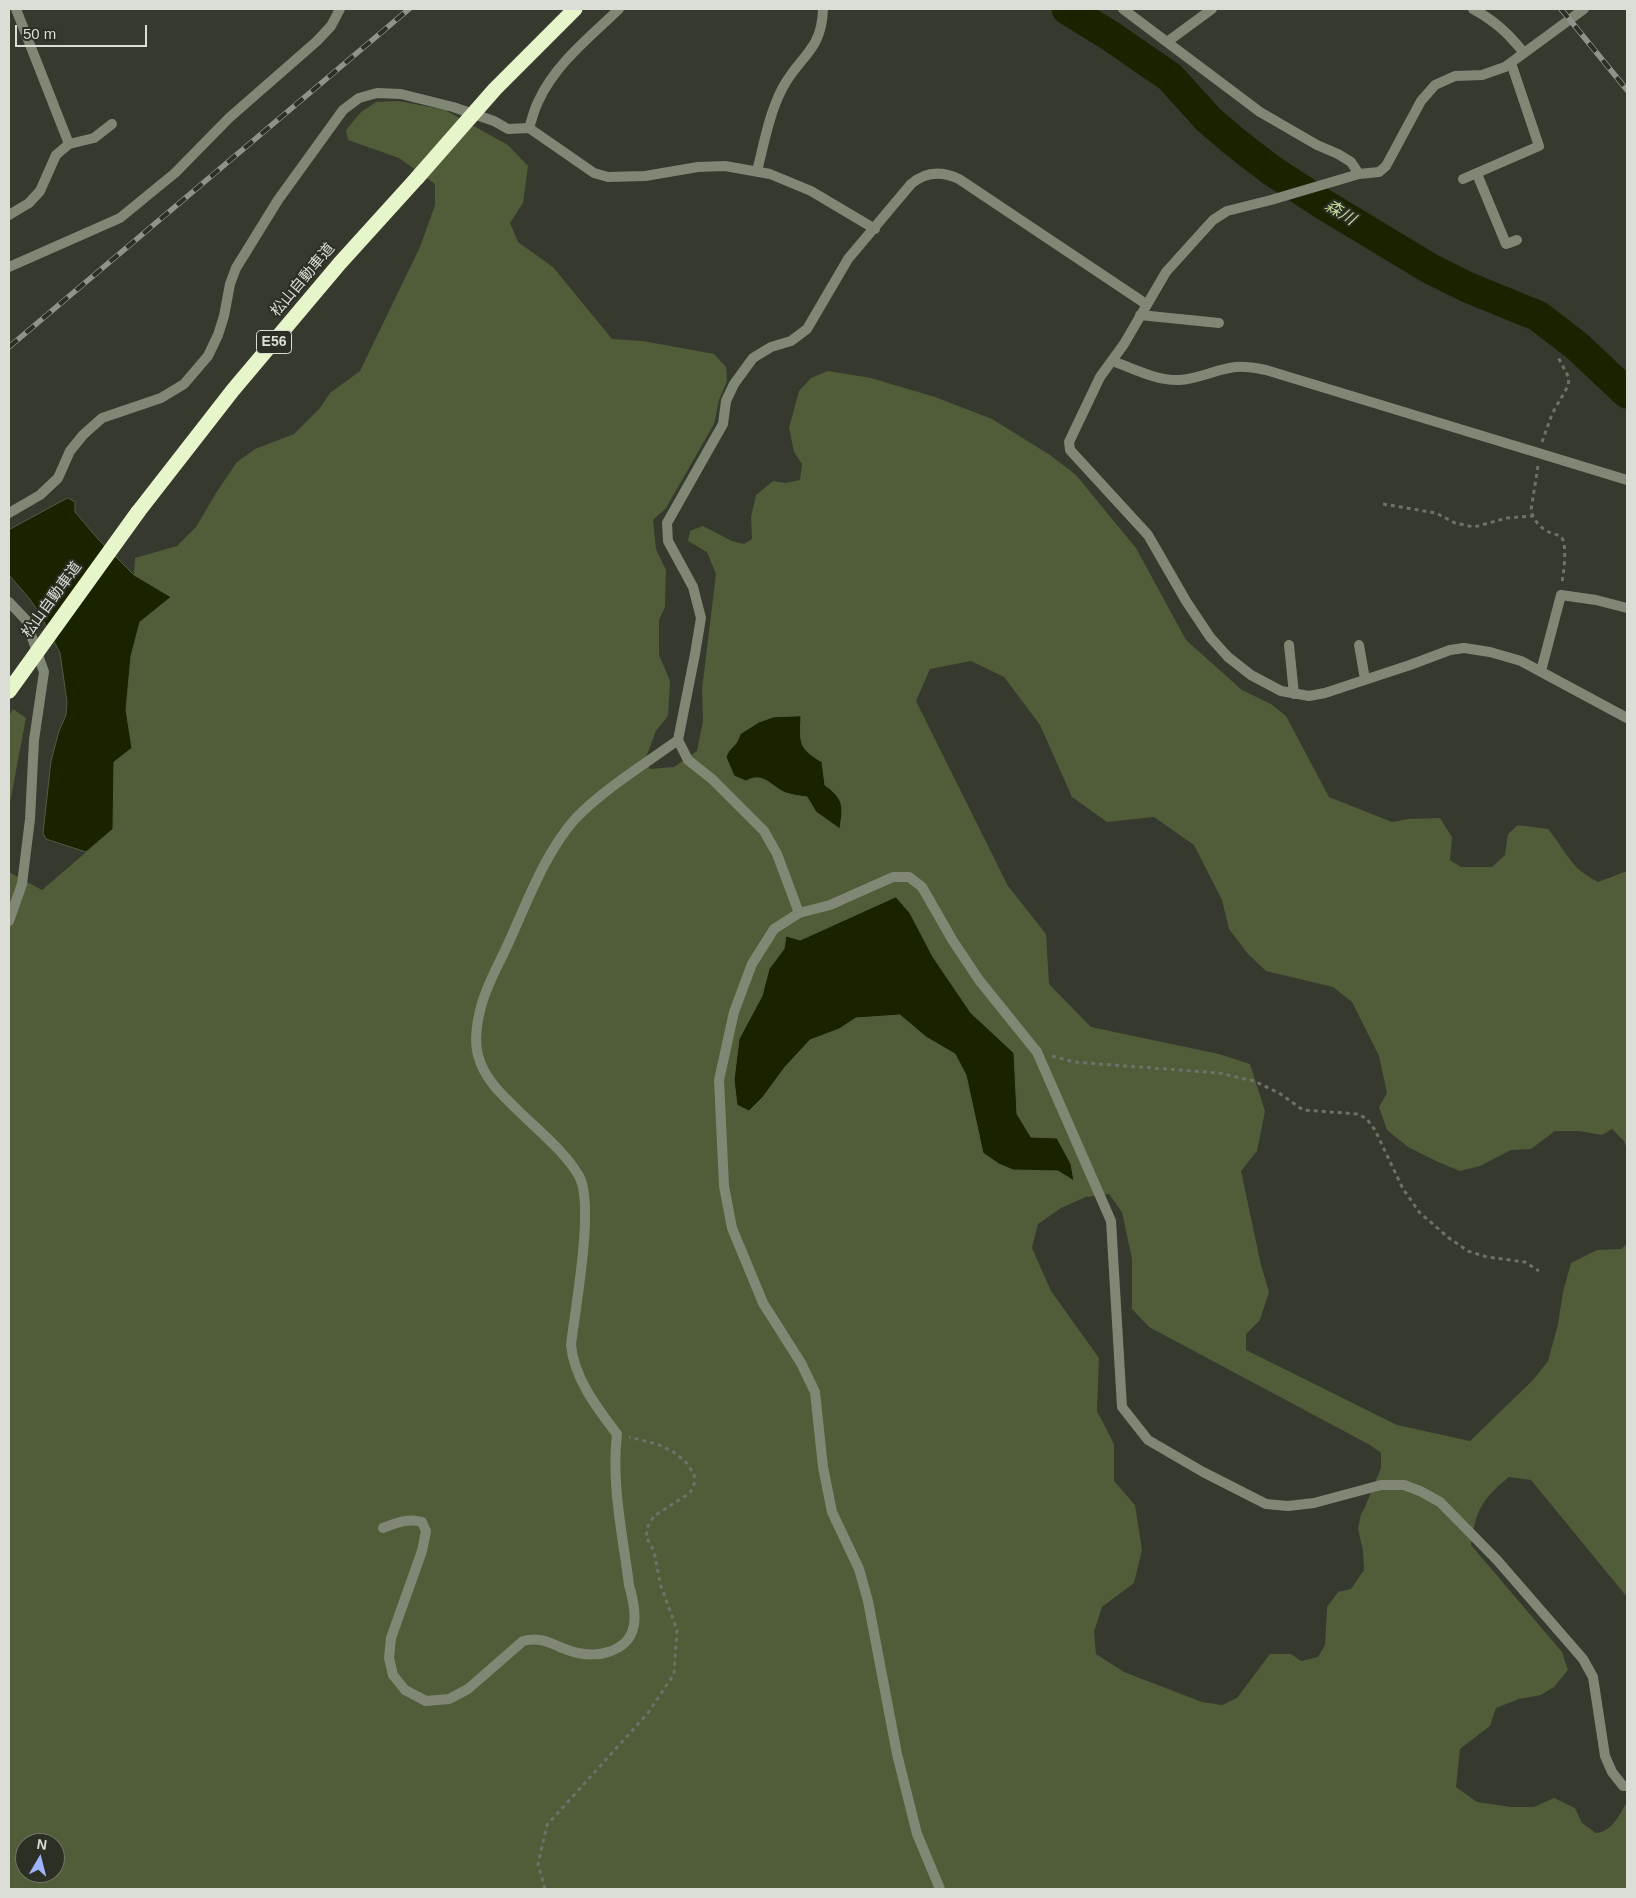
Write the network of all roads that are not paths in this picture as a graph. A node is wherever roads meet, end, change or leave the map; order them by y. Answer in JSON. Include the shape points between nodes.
{"nodes":[{"id":1,"x":16,"y":9,"type":"edge"},
{"id":2,"x":340,"y":9,"type":"edge"},
{"id":3,"x":575,"y":9,"type":"edge"},
{"id":4,"x":619,"y":9,"type":"edge"},
{"id":5,"x":823,"y":9,"type":"edge"},
{"id":6,"x":1123,"y":9,"type":"edge"},
{"id":7,"x":1212,"y":9,"type":"edge"},
{"id":8,"x":1473,"y":9,"type":"edge"},
{"id":9,"x":1584,"y":9,"type":"edge"},
{"id":10,"x":1167,"y":42,"type":"junction"},
{"id":11,"x":1524,"y":53,"type":"junction"},
{"id":12,"x":1511,"y":63,"type":"junction"},
{"id":13,"x":112,"y":124,"type":"dead end"},
{"id":14,"x":529,"y":128,"type":"junction"},
{"id":15,"x":69,"y":144,"type":"junction"},
{"id":16,"x":757,"y":171,"type":"junction"},
{"id":17,"x":1359,"y":174,"type":"junction"},
{"id":18,"x":1477,"y":174,"type":"junction"},
{"id":19,"x":1464,"y":179,"type":"dead end"},
{"id":20,"x":9,"y":215,"type":"edge"},
{"id":21,"x":875,"y":229,"type":"junction"},
{"id":22,"x":1517,"y":240,"type":"dead end"},
{"id":23,"x":9,"y":267,"type":"edge"},
{"id":24,"x":1146,"y":304,"type":"junction"},
{"id":25,"x":1140,"y":315,"type":"junction"},
{"id":26,"x":1219,"y":323,"type":"dead end"},
{"id":27,"x":1112,"y":361,"type":"junction"},
{"id":28,"x":1627,"y":480,"type":"edge"},
{"id":29,"x":9,"y":513,"type":"edge"},
{"id":30,"x":9,"y":602,"type":"edge"},
{"id":31,"x":1627,"y":608,"type":"edge"},
{"id":32,"x":1289,"y":645,"type":"dead end"},
{"id":33,"x":1359,"y":645,"type":"dead end"},
{"id":34,"x":1541,"y":671,"type":"junction"},
{"id":35,"x":1365,"y":679,"type":"junction"},
{"id":36,"x":9,"y":691,"type":"edge"},
{"id":37,"x":1294,"y":694,"type":"junction"},
{"id":38,"x":1627,"y":718,"type":"edge"},
{"id":39,"x":678,"y":740,"type":"junction"},
{"id":40,"x":799,"y":913,"type":"junction"},
{"id":41,"x":9,"y":921,"type":"edge"},
{"id":42,"x":383,"y":1528,"type":"dead end"},
{"id":43,"x":1627,"y":1786,"type":"edge"},
{"id":44,"x":940,"y":1889,"type":"edge"}],
"edges":[{"from":1,"to":15,"type":"street"},
{"from":2,"to":23,"type":"street","via":[[331,26],[317,41],[228,118],[175,173],[120,218]]},
{"from":3,"to":36,"type":"highway","name":"松山自動車道","number":"E56","bridge":true,"via":[[495,89],[340,263],[233,390],[138,512]]},
{"from":4,"to":14,"type":"street","via":[[550,80]]},
{"from":5,"to":16,"type":"street","via":[[823,23],[816,44],[789,77],[776,102]]},
{"from":6,"to":10,"type":"street"},
{"from":7,"to":10,"type":"street"},
{"from":8,"to":11,"type":"street","via":[[1494,21]]},
{"from":9,"to":11,"type":"street"},
{"from":10,"to":17,"type":"street","via":[[1260,112],[1351,162]]},
{"from":11,"to":12,"type":"street"},
{"from":12,"to":17,"type":"street","via":[[1482,75],[1454,76],[1435,85],[1422,101],[1386,166],[1378,172]]},
{"from":12,"to":18,"type":"street","via":[[1539,146]]},
{"from":13,"to":15,"type":"street","via":[[94,138]]},
{"from":14,"to":16,"type":"street","via":[[594,172],[608,177],[725,166]]},
{"from":14,"to":29,"type":"street","via":[[508,129],[453,107],[401,94],[377,93],[358,98],[343,110],[289,185],[236,268],[218,335],[208,356],[184,384],[161,398],[102,418],[70,452],[58,478],[40,495]]},
{"from":15,"to":20,"type":"street","via":[[56,154],[40,192]]},
{"from":16,"to":21,"type":"street","via":[[811,191]]},
{"from":17,"to":24,"type":"street","via":[[1227,211],[1213,220],[1180,255]]},
{"from":18,"to":19,"type":"street"},
{"from":18,"to":22,"type":"street","via":[[1506,244]]},
{"from":21,"to":24,"type":"street","via":[[919,177],[948,173]]},
{"from":21,"to":39,"type":"street","via":[[848,259],[807,328],[791,341],[753,358],[734,384],[726,401],[723,424],[667,523],[668,541],[693,586],[701,618]]},
{"from":24,"to":25,"type":"street"},
{"from":25,"to":26,"type":"street"},
{"from":25,"to":27,"type":"street"},
{"from":27,"to":28,"type":"street","via":[[1158,378],[1177,380],[1235,367],[1266,370]]},
{"from":27,"to":37,"type":"street","via":[[1068,442],[1070,450],[1148,535],[1186,601],[1228,657],[1251,675]]},
{"from":30,"to":41,"type":"street","via":[[26,620],[44,672],[34,740],[30,819],[22,884]]},
{"from":31,"to":34,"type":"street","via":[[1560,595]]},
{"from":32,"to":37,"type":"street"},
{"from":33,"to":35,"type":"street"},
{"from":34,"to":35,"type":"street","via":[[1521,661],[1464,648]]},
{"from":34,"to":38,"type":"street"},
{"from":35,"to":37,"type":"street","via":[[1325,693]]},
{"from":39,"to":40,"type":"street","via":[[688,760],[764,831],[777,854]]},
{"from":39,"to":42,"type":"street","via":[[601,797],[559,839],[481,1005],[476,1034],[477,1055],[488,1080],[552,1143],[580,1178],[585,1228],[572,1359],[600,1412],[617,1434],[614,1458],[629,1585],[634,1602],[632,1637],[621,1648],[602,1654],[578,1654],[547,1640],[534,1638],[523,1641],[468,1689],[449,1699],[426,1701],[406,1690],[392,1675],[389,1658],[391,1638],[426,1531],[422,1522],[414,1519]]},
{"from":40,"to":43,"type":"street","via":[[830,905],[893,877],[909,877],[922,887],[979,980],[1037,1052],[1111,1221],[1122,1407],[1148,1440],[1266,1504],[1314,1503],[1382,1485],[1404,1485],[1440,1502],[1497,1560],[1583,1659],[1593,1677],[1606,1756],[1612,1772],[1623,1786]]},
{"from":40,"to":44,"type":"street","via":[[774,929],[752,964],[734,1012],[719,1080],[724,1186],[732,1228],[763,1303],[816,1392],[823,1467],[832,1512],[859,1569],[917,1834]]}]}
